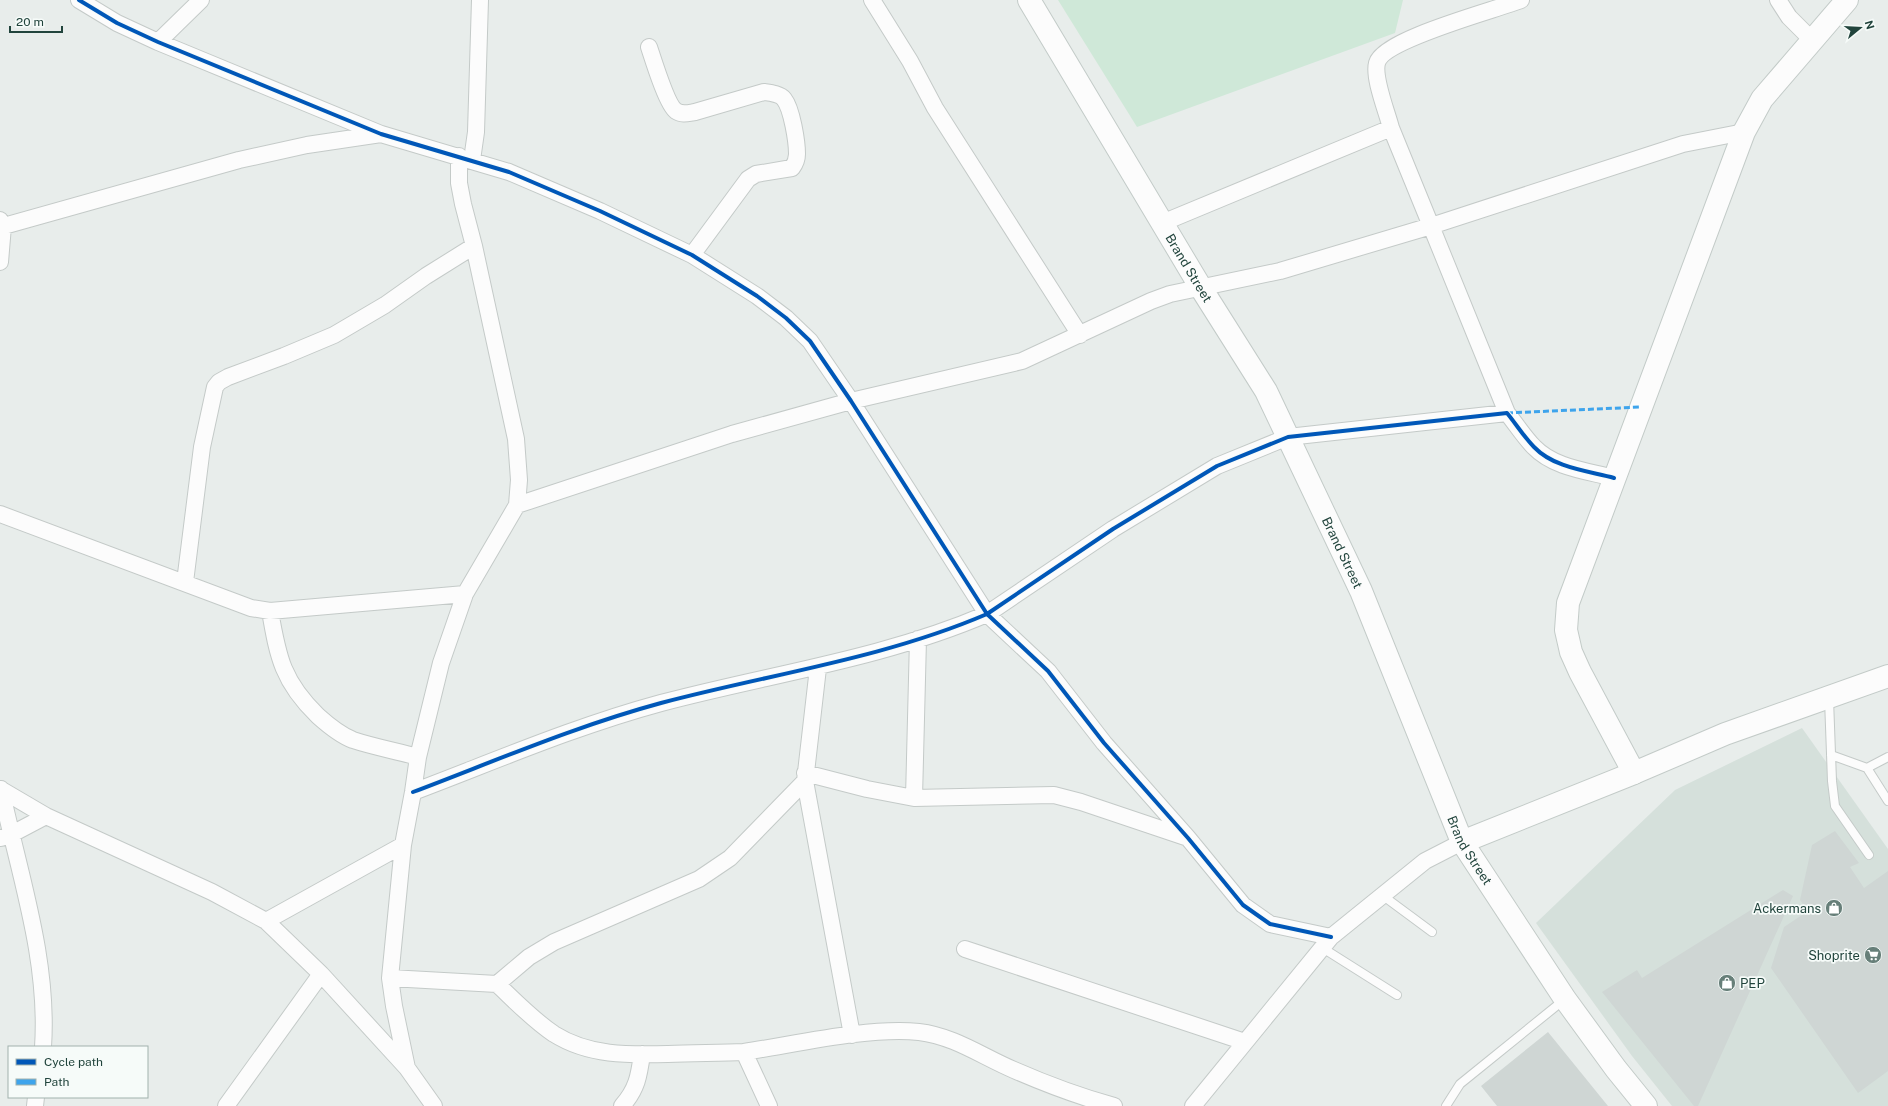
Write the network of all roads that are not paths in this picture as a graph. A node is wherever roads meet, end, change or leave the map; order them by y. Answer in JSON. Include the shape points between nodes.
{"nodes":[{"id":1,"x":78,"y":0,"type":"edge"},
{"id":2,"x":480,"y":0,"type":"edge"},
{"id":3,"x":872,"y":0,"type":"edge"},
{"id":4,"x":1029,"y":0,"type":"edge"},
{"id":5,"x":1521,"y":0,"type":"edge"},
{"id":6,"x":1778,"y":0,"type":"edge"},
{"id":7,"x":1847,"y":0,"type":"edge"},
{"id":8,"x":196,"y":2,"type":"edge"},
{"id":9,"x":1812,"y":40,"type":"junction"},
{"id":10,"x":158,"y":42,"type":"junction"},
{"id":11,"x":649,"y":47,"type":"dead end"},
{"id":12,"x":1391,"y":128,"type":"junction"},
{"id":13,"x":1744,"y":132,"type":"junction"},
{"id":14,"x":381,"y":134,"type":"junction"},
{"id":15,"x":466,"y":158,"type":"junction"},
{"id":16,"x":1162,"y":223,"type":"junction"},
{"id":17,"x":1,"y":224,"type":"edge"},
{"id":18,"x":1431,"y":226,"type":"junction"},
{"id":19,"x":474,"y":246,"type":"junction"},
{"id":20,"x":692,"y":255,"type":"junction"},
{"id":21,"x":0,"y":262,"type":"edge"},
{"id":22,"x":1201,"y":288,"type":"junction"},
{"id":23,"x":1080,"y":335,"type":"junction"},
{"id":24,"x":851,"y":401,"type":"junction"},
{"id":25,"x":1507,"y":412,"type":"junction"},
{"id":26,"x":1288,"y":437,"type":"junction"},
{"id":27,"x":1614,"y":478,"type":"junction"},
{"id":28,"x":517,"y":505,"type":"junction"},
{"id":29,"x":0,"y":514,"type":"edge"},
{"id":30,"x":185,"y":582,"type":"junction"},
{"id":31,"x":466,"y":594,"type":"junction"},
{"id":32,"x":270,"y":611,"type":"junction"},
{"id":33,"x":987,"y":614,"type":"junction"},
{"id":34,"x":918,"y":639,"type":"junction"},
{"id":35,"x":818,"y":668,"type":"junction"},
{"id":36,"x":1888,"y":676,"type":"edge"},
{"id":37,"x":1829,"y":698,"type":"junction"},
{"id":38,"x":1831,"y":755,"type":"junction"},
{"id":39,"x":418,"y":757,"type":"junction"},
{"id":40,"x":1888,"y":757,"type":"edge"},
{"id":41,"x":1867,"y":768,"type":"junction"},
{"id":42,"x":1634,"y":773,"type":"junction"},
{"id":43,"x":805,"y":777,"type":"junction"},
{"id":44,"x":0,"y":789,"type":"edge"},
{"id":45,"x":414,"y":792,"type":"junction"},
{"id":46,"x":914,"y":798,"type":"junction"},
{"id":47,"x":1888,"y":801,"type":"edge"},
{"id":48,"x":46,"y":816,"type":"junction"},
{"id":49,"x":5,"y":837,"type":"edge"},
{"id":50,"x":1188,"y":838,"type":"junction"},
{"id":51,"x":1462,"y":842,"type":"junction"},
{"id":52,"x":403,"y":846,"type":"junction"},
{"id":53,"x":1869,"y":855,"type":"dead end"},
{"id":54,"x":1382,"y":895,"type":"junction"},
{"id":55,"x":266,"y":921,"type":"junction"},
{"id":56,"x":1432,"y":932,"type":"dead end"},
{"id":57,"x":1326,"y":942,"type":"junction"},
{"id":58,"x":965,"y":949,"type":"dead end"},
{"id":59,"x":321,"y":974,"type":"junction"},
{"id":60,"x":390,"y":978,"type":"junction"},
{"id":61,"x":497,"y":984,"type":"junction"},
{"id":62,"x":1397,"y":995,"type":"dead end"},
{"id":63,"x":1565,"y":998,"type":"junction"},
{"id":64,"x":852,"y":1035,"type":"junction"},
{"id":65,"x":1245,"y":1042,"type":"junction"},
{"id":66,"x":43,"y":1046,"type":"edge"},
{"id":67,"x":744,"y":1052,"type":"junction"},
{"id":68,"x":642,"y":1054,"type":"junction"},
{"id":69,"x":407,"y":1068,"type":"junction"},
{"id":70,"x":226,"y":1106,"type":"edge"},
{"id":71,"x":434,"y":1106,"type":"edge"},
{"id":72,"x":622,"y":1106,"type":"edge"},
{"id":73,"x":769,"y":1106,"type":"edge"},
{"id":74,"x":1114,"y":1106,"type":"edge"},
{"id":75,"x":1193,"y":1106,"type":"edge"},
{"id":76,"x":1446,"y":1106,"type":"edge"},
{"id":77,"x":1646,"y":1106,"type":"edge"}],
"edges":[{"from":1,"to":10,"type":"street","via":[[117,23]]},
{"from":2,"to":15,"type":"street","via":[[476,132]]},
{"from":3,"to":23,"type":"street","via":[[910,61],[935,108]]},
{"from":4,"to":16,"type":"street","name":"Brand Street"},
{"from":5,"to":12,"type":"street","via":[[1424,33],[1381,55],[1376,73]]},
{"from":6,"to":9,"type":"street","via":[[1789,17]]},
{"from":7,"to":9,"type":"street"},
{"from":8,"to":10,"type":"street"},
{"from":9,"to":13,"type":"street","via":[[1762,99]]},
{"from":10,"to":14,"type":"street"},
{"from":11,"to":20,"type":"street","via":[[669,102],[675,110],[683,114],[764,92],[776,94],[784,99],[790,111],[796,163],[792,168],[756,174],[748,179]]},
{"from":12,"to":16,"type":"street"},
{"from":12,"to":18,"type":"street"},
{"from":13,"to":18,"type":"street","via":[[1683,144],[1616,164]]},
{"from":13,"to":27,"type":"street"},
{"from":14,"to":15,"type":"street"},
{"from":14,"to":17,"type":"street","via":[[307,145],[239,160]]},
{"from":15,"to":19,"type":"street","via":[[459,183]]},
{"from":15,"to":20,"type":"street","via":[[509,172],[593,208]]},
{"from":16,"to":22,"type":"street","name":"Brand Street"},
{"from":17,"to":21,"type":"street"},
{"from":18,"to":22,"type":"street","via":[[1280,271]]},
{"from":18,"to":25,"type":"street"},
{"from":19,"to":28,"type":"street","via":[[516,439],[519,480]]},
{"from":19,"to":30,"type":"street","via":[[385,305],[334,335],[228,376],[219,382],[215,387],[202,447]]},
{"from":20,"to":24,"type":"street","via":[[757,296],[786,318],[810,341]]},
{"from":22,"to":23,"type":"street","via":[[1151,301]]},
{"from":22,"to":26,"type":"street","name":"Brand Street","via":[[1266,391]]},
{"from":23,"to":24,"type":"street","via":[[1022,361]]},
{"from":24,"to":28,"type":"street","via":[[732,434]]},
{"from":24,"to":33,"type":"street"},
{"from":25,"to":26,"type":"street"},
{"from":25,"to":27,"type":"street","via":[[1534,448],[1547,458]]},
{"from":26,"to":33,"type":"street","via":[[1217,466],[1113,529]]},
{"from":26,"to":51,"type":"street","name":"Brand Street","via":[[1361,591]]},
{"from":27,"to":42,"type":"street","via":[[1568,603],[1566,630],[1571,652],[1580,672]]},
{"from":28,"to":31,"type":"street"},
{"from":29,"to":30,"type":"street"},
{"from":30,"to":32,"type":"street","via":[[251,608]]},
{"from":31,"to":32,"type":"street"},
{"from":31,"to":39,"type":"street","via":[[441,663]]},
{"from":32,"to":39,"type":"street","via":[[277,651],[287,677],[308,706],[334,730],[352,739]]},
{"from":33,"to":34,"type":"street","via":[[944,632]]},
{"from":33,"to":50,"type":"street","via":[[1048,671],[1104,743]]},
{"from":34,"to":35,"type":"street"},
{"from":34,"to":46,"type":"street"},
{"from":35,"to":43,"type":"street"},
{"from":35,"to":45,"type":"street","via":[[618,714]]},
{"from":36,"to":37,"type":"street"},
{"from":37,"to":38,"type":"lane"},
{"from":37,"to":42,"type":"street","via":[[1725,734]]},
{"from":38,"to":41,"type":"lane"},
{"from":38,"to":53,"type":"lane","via":[[1835,806]]},
{"from":39,"to":45,"type":"street"},
{"from":40,"to":41,"type":"lane"},
{"from":41,"to":47,"type":"lane"},
{"from":42,"to":51,"type":"street"},
{"from":43,"to":46,"type":"street"},
{"from":43,"to":61,"type":"street","via":[[730,858],[718,867],[698,879],[554,942],[529,957]]},
{"from":43,"to":64,"type":"street"},
{"from":44,"to":48,"type":"street"},
{"from":44,"to":49,"type":"street"},
{"from":45,"to":52,"type":"street"},
{"from":46,"to":50,"type":"street","via":[[1054,795]]},
{"from":48,"to":49,"type":"street"},
{"from":48,"to":55,"type":"street","via":[[212,892]]},
{"from":49,"to":66,"type":"street","via":[[38,949],[44,1004]]},
{"from":50,"to":57,"type":"street","via":[[1243,905],[1270,924]]},
{"from":51,"to":54,"type":"street","via":[[1425,861]]},
{"from":51,"to":63,"type":"street","name":"Brand Street"},
{"from":52,"to":55,"type":"street"},
{"from":52,"to":60,"type":"street"},
{"from":54,"to":56,"type":"lane"},
{"from":54,"to":57,"type":"street"},
{"from":55,"to":59,"type":"street"},
{"from":57,"to":62,"type":"lane"},
{"from":57,"to":65,"type":"street"},
{"from":58,"to":65,"type":"street"},
{"from":59,"to":69,"type":"street"},
{"from":59,"to":70,"type":"street"},
{"from":60,"to":61,"type":"street"},
{"from":60,"to":69,"type":"street"},
{"from":61,"to":68,"type":"street","via":[[539,1023],[567,1041],[592,1051]]},
{"from":63,"to":76,"type":"lane","via":[[1460,1084]]},
{"from":63,"to":77,"type":"street","name":"Brand Street"},
{"from":64,"to":67,"type":"street"},
{"from":64,"to":74,"type":"street","via":[[919,1032],[940,1037],[1014,1070]]},
{"from":65,"to":75,"type":"street"},
{"from":67,"to":68,"type":"street"},
{"from":67,"to":73,"type":"street"},
{"from":68,"to":72,"type":"street","via":[[636,1087],[632,1096]]},
{"from":69,"to":71,"type":"street"}]}
